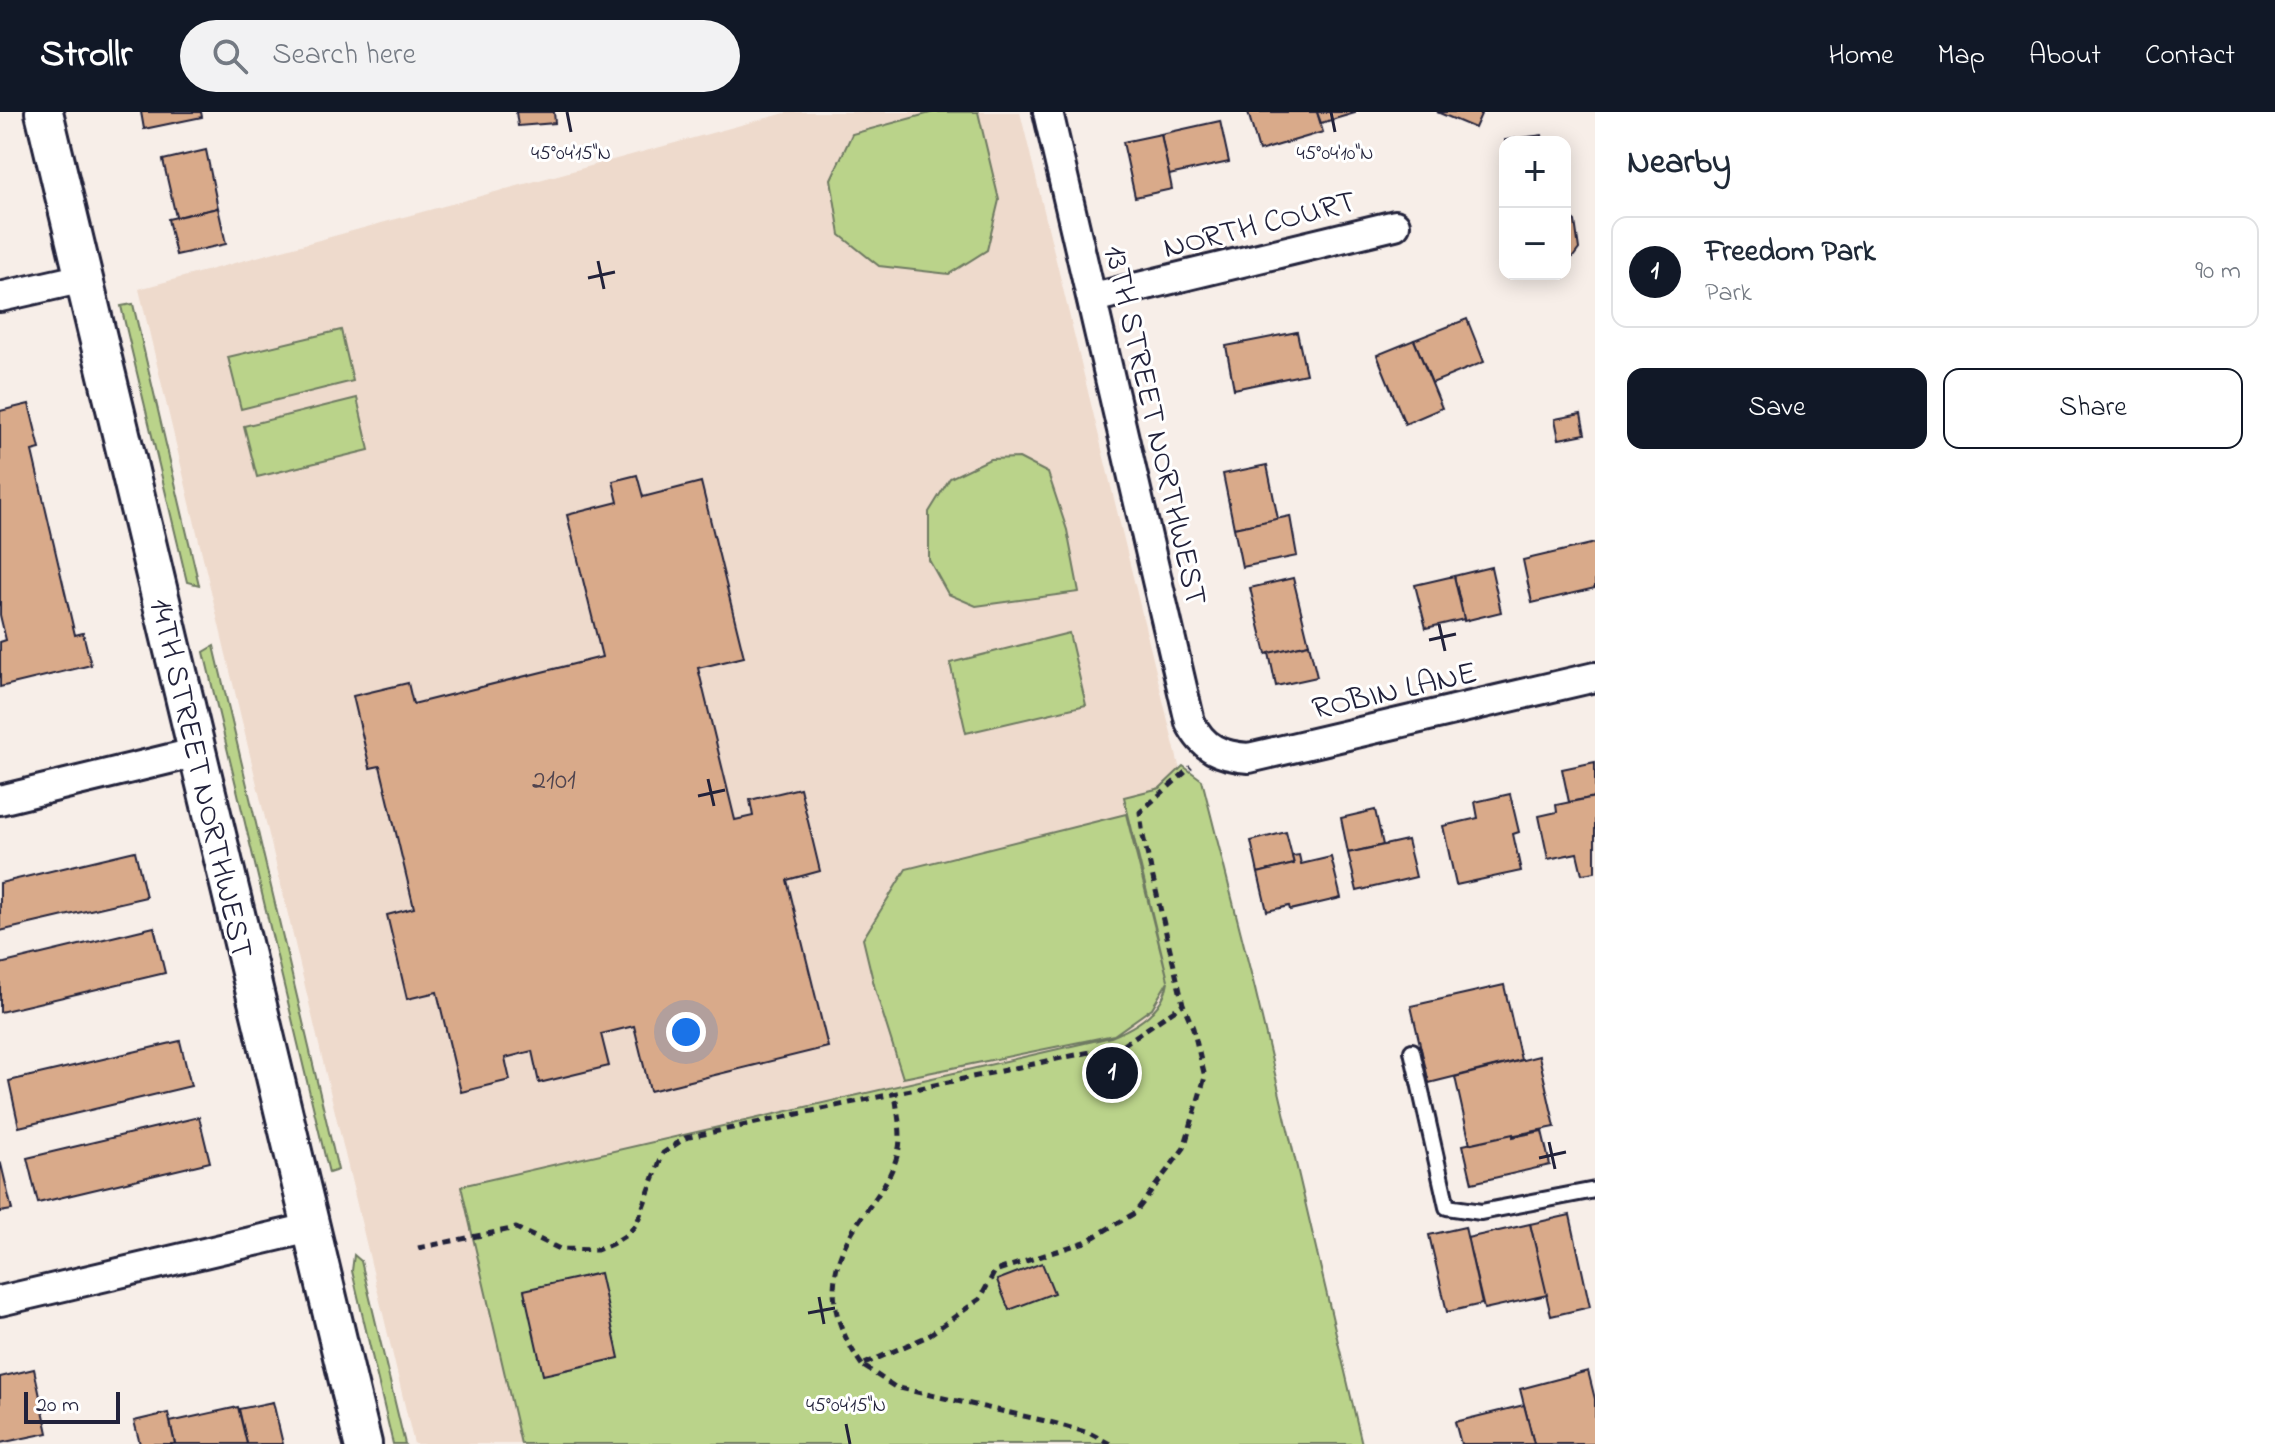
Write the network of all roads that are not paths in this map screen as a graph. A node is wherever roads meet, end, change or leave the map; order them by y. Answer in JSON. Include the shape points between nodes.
{"nodes":[{"id":1,"x":44,"y":112,"type":"edge"},
{"id":2,"x":1048,"y":112,"type":"edge"},
{"id":3,"x":1395,"y":225,"type":"dead end"},
{"id":4,"x":84,"y":278,"type":"junction"},
{"id":5,"x":0,"y":297,"type":"edge"},
{"id":6,"x":1093,"y":298,"type":"junction"},
{"id":7,"x":1595,"y":677,"type":"edge"},
{"id":8,"x":1210,"y":748,"type":"joint"},
{"id":9,"x":198,"y":752,"type":"junction"},
{"id":10,"x":0,"y":800,"type":"edge"},
{"id":11,"x":1412,"y":1051,"type":"dead end"},
{"id":12,"x":1595,"y":1190,"type":"edge"},
{"id":13,"x":310,"y":1228,"type":"junction"},
{"id":14,"x":0,"y":1301,"type":"edge"},
{"id":15,"x":363,"y":1444,"type":"edge"}],
"edges":[{"from":1,"to":4,"type":"street","name":"14TH STREET NORTHWEST"},
{"from":2,"to":6,"type":"street","name":"13TH STREET NORTHWEST"},
{"from":3,"to":6,"type":"street","name":"NORTH COURT"},
{"from":4,"to":5,"type":"street"},
{"from":4,"to":9,"type":"street","name":"14TH STREET NORTHWEST"},
{"from":6,"to":8,"type":"street","name":"13TH STREET NORTHWEST","via":[[1190,722]]},
{"from":7,"to":8,"type":"street","name":"ROBIN LANE","via":[[1249,758]]},
{"from":9,"to":10,"type":"street"},
{"from":9,"to":13,"type":"street","name":"14TH STREET NORTHWEST"},
{"from":11,"to":12,"type":"lane","via":[[1447,1207],[1481,1212]]},
{"from":13,"to":14,"type":"street"},
{"from":13,"to":15,"type":"street","name":"14TH STREET NORTHWEST"}]}
